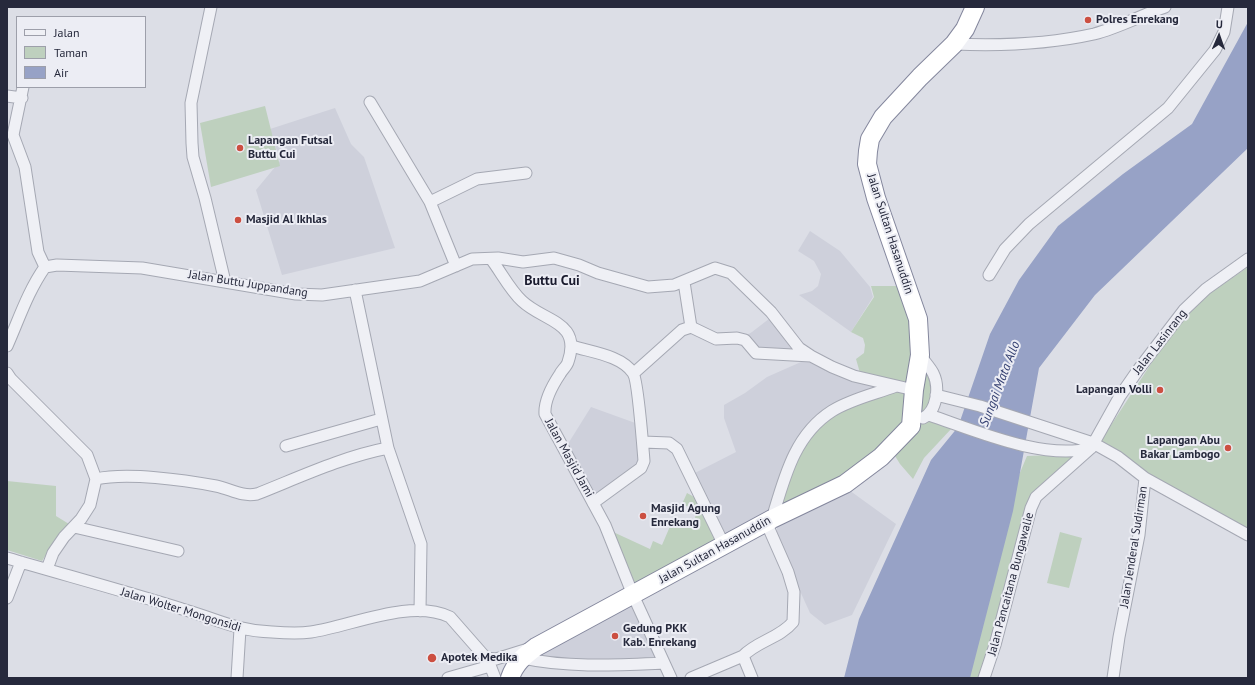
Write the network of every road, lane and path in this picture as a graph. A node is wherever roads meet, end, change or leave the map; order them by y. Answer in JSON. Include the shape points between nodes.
{"nodes":[{"id":1,"x":210,"y":7,"type":"edge"},
{"id":2,"x":975,"y":7,"type":"edge"},
{"id":3,"x":1165,"y":7,"type":"edge"},
{"id":4,"x":1228,"y":7,"type":"edge"},
{"id":5,"x":968,"y":25,"type":"junction"},
{"id":6,"x":954,"y":44,"type":"junction"},
{"id":7,"x":977,"y":45,"type":"junction"},
{"id":8,"x":22,"y":92,"type":"edge"},
{"id":9,"x":7,"y":96,"type":"edge"},
{"id":10,"x":370,"y":102,"type":"dead end"},
{"id":11,"x":526,"y":173,"type":"dead end"},
{"id":12,"x":430,"y":202,"type":"junction"},
{"id":13,"x":491,"y":259,"type":"junction"},
{"id":14,"x":1248,"y":259,"type":"edge"},
{"id":15,"x":456,"y":266,"type":"junction"},
{"id":16,"x":45,"y":267,"type":"junction"},
{"id":17,"x":989,"y":275,"type":"dead end"},
{"id":18,"x":225,"y":282,"type":"junction"},
{"id":19,"x":684,"y":282,"type":"junction"},
{"id":20,"x":355,"y":290,"type":"junction"},
{"id":21,"x":692,"y":326,"type":"junction"},
{"id":22,"x":7,"y":346,"type":"edge"},
{"id":23,"x":572,"y":346,"type":"junction"},
{"id":24,"x":920,"y":355,"type":"junction"},
{"id":25,"x":811,"y":356,"type":"junction"},
{"id":26,"x":7,"y":373,"type":"edge"},
{"id":27,"x":634,"y":374,"type":"junction"},
{"id":28,"x":906,"y":388,"type":"junction"},
{"id":29,"x":936,"y":395,"type":"junction"},
{"id":30,"x":929,"y":415,"type":"junction"},
{"id":31,"x":381,"y":419,"type":"junction"},
{"id":32,"x":911,"y":426,"type":"junction"},
{"id":33,"x":643,"y":442,"type":"junction"},
{"id":34,"x":1092,"y":445,"type":"junction"},
{"id":35,"x":286,"y":446,"type":"dead end"},
{"id":36,"x":388,"y":448,"type":"junction"},
{"id":37,"x":1145,"y":478,"type":"junction"},
{"id":38,"x":96,"y":479,"type":"junction"},
{"id":39,"x":593,"y":503,"type":"junction"},
{"id":40,"x":769,"y":520,"type":"junction"},
{"id":41,"x":74,"y":527,"type":"junction"},
{"id":42,"x":1248,"y":535,"type":"edge"},
{"id":43,"x":724,"y":545,"type":"junction"},
{"id":44,"x":178,"y":551,"type":"dead end"},
{"id":45,"x":7,"y":558,"type":"edge"},
{"id":46,"x":21,"y":562,"type":"junction"},
{"id":47,"x":47,"y":569,"type":"junction"},
{"id":48,"x":633,"y":595,"type":"junction"},
{"id":49,"x":7,"y":598,"type":"edge"},
{"id":50,"x":420,"y":611,"type":"junction"},
{"id":51,"x":240,"y":629,"type":"junction"},
{"id":52,"x":536,"y":647,"type":"junction"},
{"id":53,"x":743,"y":656,"type":"junction"},
{"id":54,"x":488,"y":662,"type":"junction"},
{"id":55,"x":664,"y":663,"type":"junction"},
{"id":56,"x":515,"y":668,"type":"edge"},
{"id":57,"x":237,"y":678,"type":"edge"},
{"id":58,"x":448,"y":678,"type":"edge"},
{"id":59,"x":495,"y":678,"type":"edge"},
{"id":60,"x":671,"y":678,"type":"edge"},
{"id":61,"x":691,"y":678,"type":"edge"},
{"id":62,"x":752,"y":678,"type":"edge"},
{"id":63,"x":984,"y":678,"type":"edge"},
{"id":64,"x":1113,"y":678,"type":"edge"}],
"edges":[{"from":1,"to":18,"type":"street","via":[[191,103],[192,143],[193,156]]},
{"from":2,"to":5,"type":"highway","name":"Jalan Sultan Hasanuddin"},
{"from":3,"to":7,"type":"street","via":[[1095,34],[1051,41]]},
{"from":4,"to":17,"type":"street","via":[[1224,32],[1215,50],[1168,108],[1029,224],[1005,249]]},
{"from":5,"to":6,"type":"highway","name":"Jalan Sultan Hasanuddin"},
{"from":5,"to":7,"type":"street"},
{"from":6,"to":7,"type":"street"},
{"from":6,"to":24,"type":"highway","name":"Jalan Sultan Hasanuddin","via":[[890,108],[870,139],[868,151],[867,164],[876,198],[918,319]]},
{"from":8,"to":9,"type":"street"},
{"from":8,"to":16,"type":"street","via":[[12,136],[25,167],[38,252]]},
{"from":10,"to":12,"type":"street"},
{"from":11,"to":12,"type":"street","via":[[477,179]]},
{"from":12,"to":15,"type":"street"},
{"from":13,"to":15,"type":"street","name":"Jalan Buttu Juppandang","via":[[472,259]]},
{"from":13,"to":19,"type":"street","name":"Jalan Buttu Juppandang","via":[[523,262],[554,258],[648,287],[663,287]]},
{"from":13,"to":23,"type":"street","via":[[521,301],[563,329],[570,336]]},
{"from":14,"to":34,"type":"street","name":"Jalan Lasinrang","via":[[1206,289],[1184,310],[1120,396]]},
{"from":15,"to":20,"type":"street","name":"Jalan Buttu Juppandang","via":[[420,281]]},
{"from":16,"to":18,"type":"street","name":"Jalan Buttu Juppandang","via":[[57,265],[142,268]]},
{"from":16,"to":22,"type":"street","via":[[32,287]]},
{"from":18,"to":20,"type":"street","name":"Jalan Buttu Juppandang","via":[[296,294],[322,295]]},
{"from":19,"to":21,"type":"street"},
{"from":19,"to":25,"type":"street","name":"Jalan Buttu Juppandang","via":[[716,268],[731,272],[771,312],[799,348]]},
{"from":20,"to":31,"type":"street"},
{"from":21,"to":25,"type":"street","via":[[716,339],[745,340],[756,353]]},
{"from":21,"to":27,"type":"street","via":[[682,330]]},
{"from":23,"to":27,"type":"street","via":[[611,358]]},
{"from":23,"to":39,"type":"street","name":"Jalan Masjid Jami","via":[[568,363],[544,405],[545,414]]},
{"from":24,"to":28,"type":"highway","name":"Jalan Sultan Hasanuddin"},
{"from":24,"to":29,"type":"street","via":[[934,375]]},
{"from":25,"to":28,"type":"street","name":"Jalan Buttu Juppandang","via":[[854,376]]},
{"from":26,"to":38,"type":"street","via":[[88,455]]},
{"from":27,"to":33,"type":"street"},
{"from":28,"to":32,"type":"highway","name":"Jalan Sultan Hasanuddin"},
{"from":28,"to":40,"type":"street","via":[[854,401],[832,411],[810,431],[787,468]]},
{"from":29,"to":30,"type":"street","via":[[934,408]]},
{"from":29,"to":34,"type":"street","name":"Jalan Jenderal Sudirman","via":[[1052,428]]},
{"from":30,"to":32,"type":"street","name":"Jalan Sultan Hasanuddin"},
{"from":30,"to":34,"type":"street","via":[[1028,447],[1082,450]]},
{"from":31,"to":35,"type":"street"},
{"from":31,"to":36,"type":"street"},
{"from":32,"to":40,"type":"highway","name":"Jalan Sultan Hasanuddin","via":[[881,457],[845,484]]},
{"from":33,"to":39,"type":"street","via":[[644,462],[641,468]]},
{"from":33,"to":43,"type":"street","via":[[669,443],[677,449]]},
{"from":34,"to":37,"type":"street","name":"Jalan Jenderal Sudirman","via":[[1118,457]]},
{"from":34,"to":63,"type":"street","name":"Jalan Pancaitana Bungawalie","via":[[1036,497]]},
{"from":36,"to":38,"type":"street","via":[[316,469],[248,496],[200,483],[124,476]]},
{"from":36,"to":50,"type":"street","via":[[421,544]]},
{"from":37,"to":42,"type":"street"},
{"from":37,"to":64,"type":"street","name":"Jalan Jenderal Sudirman","via":[[1139,535]]},
{"from":38,"to":41,"type":"street","via":[[90,505]]},
{"from":39,"to":48,"type":"street","name":"Jalan Masjid Jami"},
{"from":40,"to":43,"type":"highway","name":"Jalan Sultan Hasanuddin"},
{"from":40,"to":53,"type":"street","via":[[794,592],[794,622]]},
{"from":41,"to":44,"type":"street"},
{"from":41,"to":47,"type":"street","via":[[53,554]]},
{"from":43,"to":48,"type":"highway","name":"Jalan Sultan Hasanuddin"},
{"from":45,"to":46,"type":"street","name":"Jalan Wolter Mongonsidi"},
{"from":46,"to":47,"type":"street","name":"Jalan Wolter Mongonsidi"},
{"from":46,"to":49,"type":"street"},
{"from":47,"to":51,"type":"street","name":"Jalan Wolter Mongonsidi","via":[[184,609]]},
{"from":48,"to":52,"type":"highway","name":"Jalan Sultan Hasanuddin"},
{"from":48,"to":55,"type":"street","name":"Jalan Masjid Jami"},
{"from":50,"to":51,"type":"street","name":"Jalan Wolter Mongonsidi","via":[[385,614],[310,632]]},
{"from":50,"to":54,"type":"street","name":"Jalan Wolter Mongonsidi","via":[[450,617]]},
{"from":51,"to":57,"type":"street"},
{"from":52,"to":54,"type":"street"},
{"from":52,"to":56,"type":"highway","name":"Jalan Sultan Hasanuddin"},
{"from":53,"to":61,"type":"street"},
{"from":53,"to":62,"type":"street"},
{"from":54,"to":58,"type":"street"},
{"from":54,"to":59,"type":"street","name":"Jalan Wolter Mongonsidi"},
{"from":55,"to":56,"type":"street","via":[[557,663]]},
{"from":55,"to":60,"type":"street","name":"Jalan Masjid Jami"}]}
